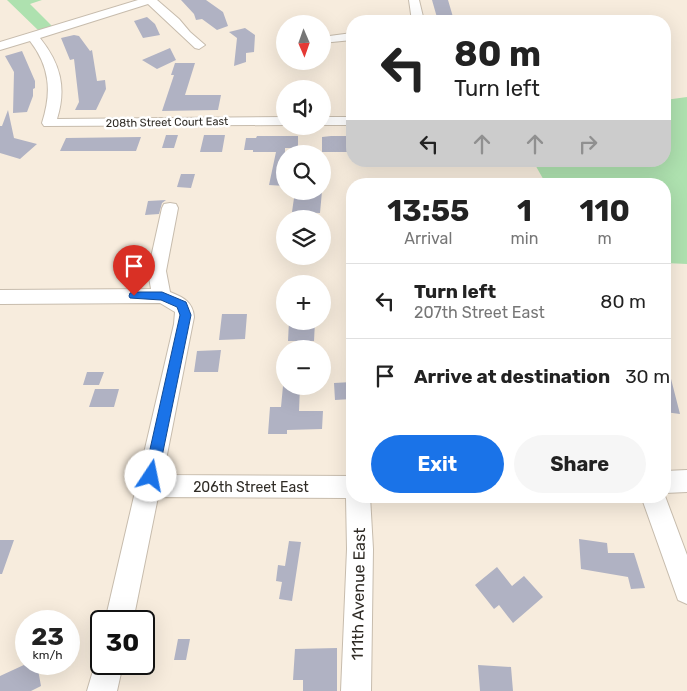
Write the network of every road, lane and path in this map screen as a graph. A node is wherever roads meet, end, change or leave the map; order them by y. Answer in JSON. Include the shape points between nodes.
{"nodes":[{"id":1,"x":150,"y":0,"type":"edge"},
{"id":2,"x":414,"y":0,"type":"edge"},
{"id":3,"x":417,"y":15,"type":"edge"},
{"id":4,"x":32,"y":36,"type":"junction"},
{"id":5,"x":346,"y":38,"type":"edge"},
{"id":6,"x":331,"y":40,"type":"edge"},
{"id":7,"x":199,"y":45,"type":"dead end"},
{"id":8,"x":0,"y":46,"type":"edge"},
{"id":9,"x":276,"y":121,"type":"edge"},
{"id":10,"x":331,"y":121,"type":"edge"},
{"id":11,"x":346,"y":121,"type":"edge"},
{"id":12,"x":170,"y":208,"type":"dead end"},
{"id":13,"x":0,"y":297,"type":"edge"},
{"id":14,"x":168,"y":299,"type":"junction"},
{"id":15,"x":671,"y":482,"type":"edge"},
{"id":16,"x":687,"y":482,"type":"edge"},
{"id":17,"x":150,"y":486,"type":"junction"},
{"id":18,"x":346,"y":487,"type":"edge"},
{"id":19,"x":358,"y":503,"type":"edge"},
{"id":20,"x":656,"y":503,"type":"edge"},
{"id":21,"x":687,"y":591,"type":"edge"},
{"id":22,"x":121,"y":610,"type":"edge"},
{"id":23,"x":106,"y":675,"type":"edge"},
{"id":24,"x":102,"y":691,"type":"edge"},
{"id":25,"x":356,"y":691,"type":"edge"}],
"edges":[{"from":1,"to":4,"type":"street"},
{"from":1,"to":7,"type":"street"},
{"from":2,"to":3,"type":"street"},
{"from":4,"to":8,"type":"street"},
{"from":4,"to":9,"type":"street","name":"208th Street Court East","via":[[44,50],[55,73],[55,102],[49,123]]},
{"from":5,"to":6,"type":"street"},
{"from":10,"to":11,"type":"street"},
{"from":12,"to":14,"type":"street","via":[[157,271]]},
{"from":13,"to":14,"type":"street"},
{"from":14,"to":17,"type":"street","via":[[182,305],[186,315]]},
{"from":15,"to":16,"type":"street"},
{"from":17,"to":18,"type":"street","name":"206th Street East"},
{"from":17,"to":22,"type":"street"},
{"from":19,"to":25,"type":"street","name":"111th Avenue East"},
{"from":20,"to":21,"type":"street"},
{"from":23,"to":24,"type":"street"}]}
